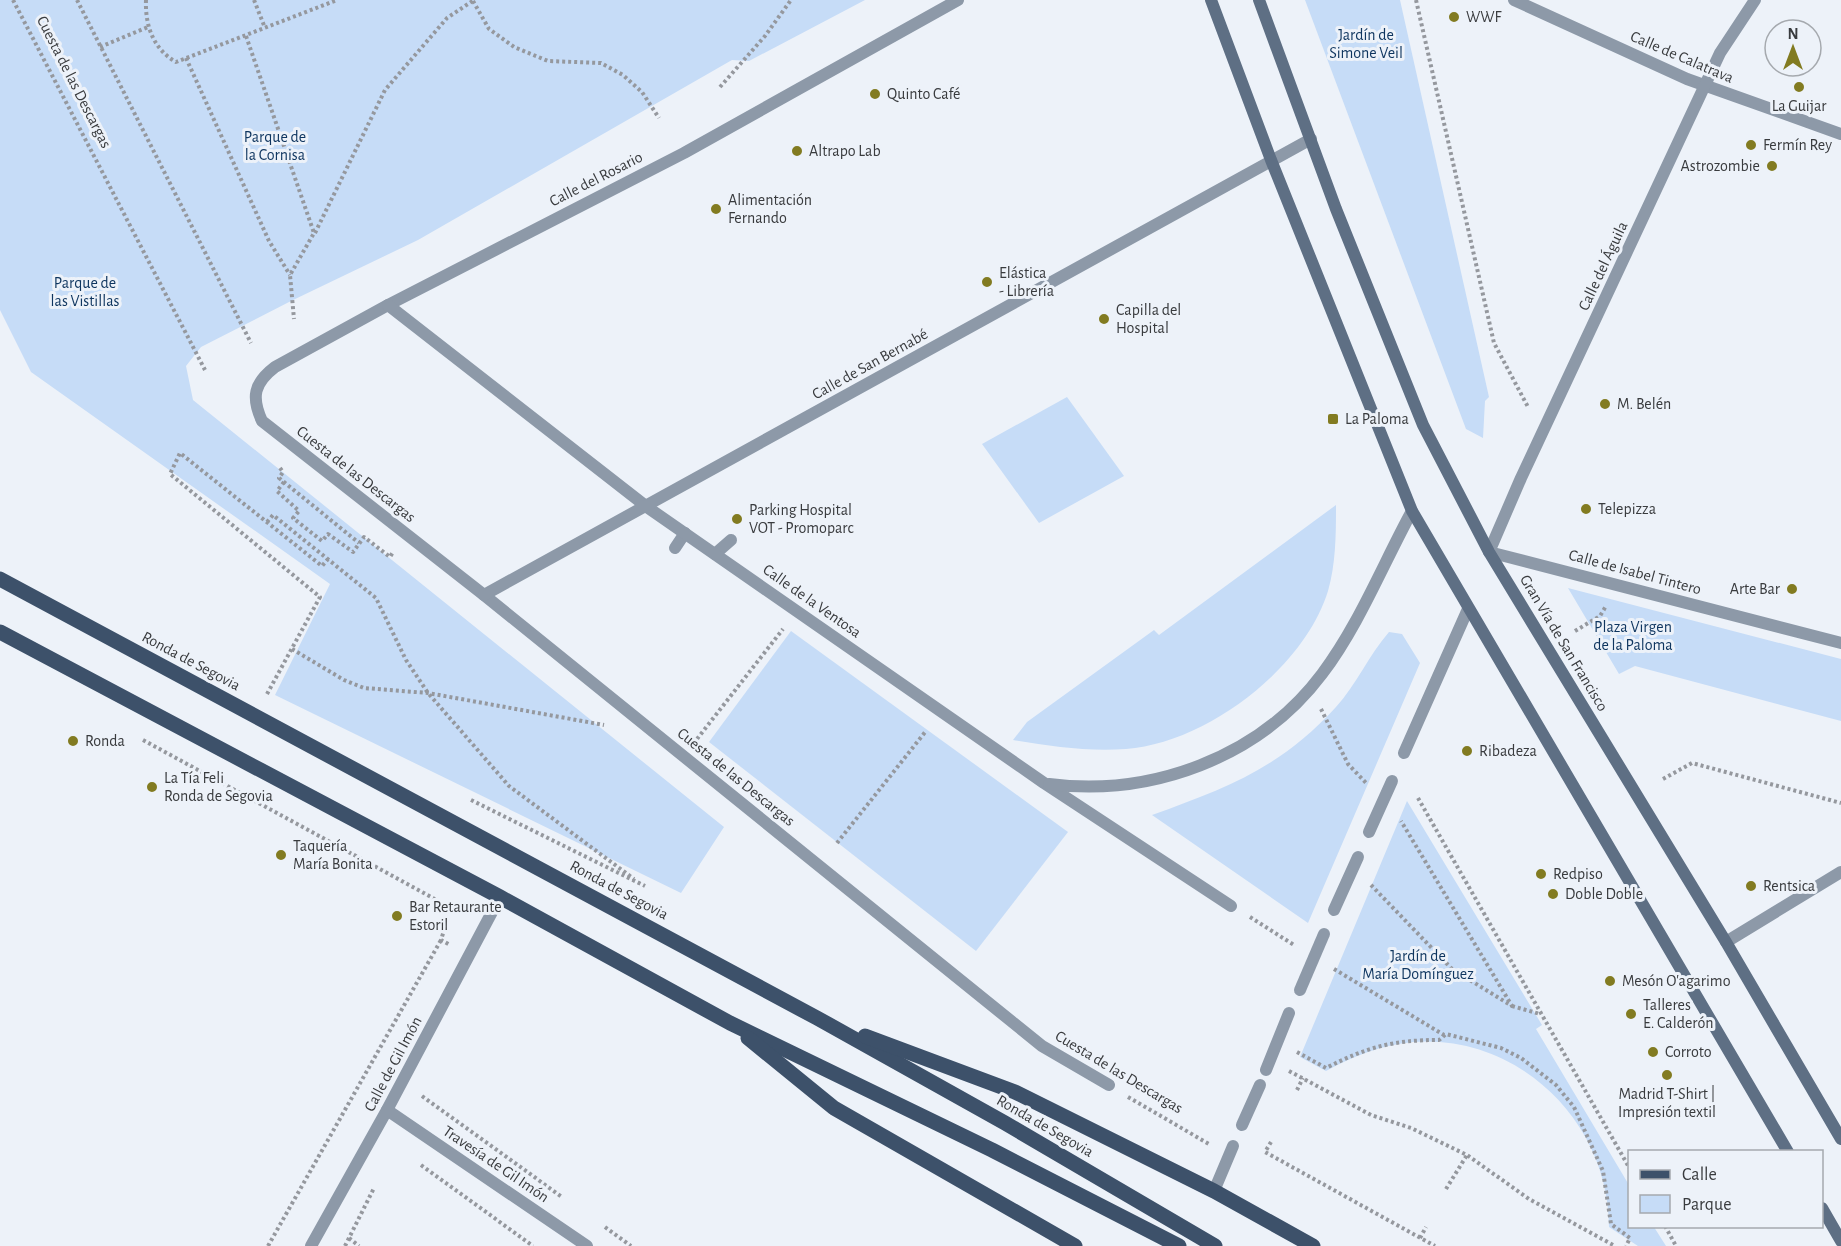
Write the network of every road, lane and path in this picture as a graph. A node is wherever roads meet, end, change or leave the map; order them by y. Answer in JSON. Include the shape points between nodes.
{"nodes":[{"id":1,"x":13,"y":0,"type":"edge"},
{"id":2,"x":76,"y":0,"type":"edge"},
{"id":3,"x":147,"y":0,"type":"edge"},
{"id":4,"x":254,"y":0,"type":"edge"},
{"id":5,"x":337,"y":0,"type":"edge"},
{"id":6,"x":473,"y":0,"type":"edge"},
{"id":7,"x":791,"y":0,"type":"edge"},
{"id":8,"x":958,"y":0,"type":"edge"},
{"id":9,"x":1211,"y":0,"type":"edge"},
{"id":10,"x":1259,"y":0,"type":"edge"},
{"id":11,"x":1416,"y":0,"type":"edge"},
{"id":12,"x":1514,"y":0,"type":"edge"},
{"id":13,"x":1755,"y":0,"type":"edge"},
{"id":14,"x":148,"y":27,"type":"junction"},
{"id":15,"x":265,"y":28,"type":"junction"},
{"id":16,"x":246,"y":36,"type":"junction"},
{"id":17,"x":100,"y":47,"type":"junction"},
{"id":18,"x":186,"y":58,"type":"junction"},
{"id":19,"x":1705,"y":86,"type":"junction"},
{"id":20,"x":720,"y":87,"type":"dead end"},
{"id":21,"x":658,"y":118,"type":"dead end"},
{"id":22,"x":1841,"y":134,"type":"edge"},
{"id":23,"x":1311,"y":139,"type":"junction"},
{"id":24,"x":1271,"y":160,"type":"junction"},
{"id":25,"x":314,"y":233,"type":"junction"},
{"id":26,"x":290,"y":275,"type":"junction"},
{"id":27,"x":388,"y":305,"type":"junction"},
{"id":28,"x":294,"y":318,"type":"dead end"},
{"id":29,"x":251,"y":344,"type":"dead end"},
{"id":30,"x":205,"y":370,"type":"dead end"},
{"id":31,"x":256,"y":392,"type":"joint"},
{"id":32,"x":1542,"y":434,"type":"junction"},
{"id":33,"x":279,"y":468,"type":"dead end"},
{"id":34,"x":284,"y":482,"type":"junction"},
{"id":35,"x":647,"y":507,"type":"junction"},
{"id":36,"x":1412,"y":511,"type":"junction"},
{"id":37,"x":267,"y":522,"type":"junction"},
{"id":38,"x":308,"y":530,"type":"junction"},
{"id":39,"x":685,"y":533,"type":"junction"},
{"id":40,"x":302,"y":538,"type":"junction"},
{"id":41,"x":731,"y":540,"type":"dead end"},
{"id":42,"x":360,"y":543,"type":"junction"},
{"id":43,"x":675,"y":548,"type":"dead end"},
{"id":44,"x":384,"y":552,"type":"dead end"},
{"id":45,"x":1490,"y":552,"type":"junction"},
{"id":46,"x":715,"y":554,"type":"junction"},
{"id":47,"x":328,"y":559,"type":"junction"},
{"id":48,"x":0,"y":579,"type":"edge"},
{"id":49,"x":484,"y":595,"type":"junction"},
{"id":50,"x":1468,"y":609,"type":"junction"},
{"id":51,"x":1600,"y":616,"type":"dead end"},
{"id":52,"x":787,"y":624,"type":"dead end"},
{"id":53,"x":1575,"y":631,"type":"dead end"},
{"id":54,"x":0,"y":632,"type":"edge"},
{"id":55,"x":1841,"y":643,"type":"edge"},
{"id":56,"x":292,"y":649,"type":"junction"},
{"id":57,"x":1311,"y":687,"type":"junction"},
{"id":58,"x":428,"y":693,"type":"junction"},
{"id":59,"x":267,"y":694,"type":"dead end"},
{"id":60,"x":611,"y":726,"type":"dead end"},
{"id":61,"x":927,"y":729,"type":"dead end"},
{"id":62,"x":134,"y":735,"type":"dead end"},
{"id":63,"x":697,"y":739,"type":"dead end"},
{"id":64,"x":1404,"y":753,"type":"dead end"},
{"id":65,"x":1663,"y":779,"type":"dead end"},
{"id":66,"x":1392,"y":780,"type":"dead end"},
{"id":67,"x":1044,"y":783,"type":"junction"},
{"id":68,"x":1386,"y":794,"type":"junction"},
{"id":69,"x":1418,"y":798,"type":"dead end"},
{"id":70,"x":1841,"y":803,"type":"edge"},
{"id":71,"x":1369,"y":832,"type":"dead end"},
{"id":72,"x":837,"y":843,"type":"dead end"},
{"id":73,"x":1356,"y":862,"type":"joint"},
{"id":74,"x":1841,"y":872,"type":"edge"},
{"id":75,"x":645,"y":886,"type":"dead end"},
{"id":76,"x":500,"y":897,"type":"junction"},
{"id":77,"x":1231,"y":906,"type":"dead end"},
{"id":78,"x":1334,"y":910,"type":"dead end"},
{"id":79,"x":1258,"y":923,"type":"dead end"},
{"id":80,"x":1324,"y":934,"type":"dead end"},
{"id":81,"x":441,"y":940,"type":"junction"},
{"id":82,"x":1726,"y":942,"type":"junction"},
{"id":83,"x":1295,"y":946,"type":"dead end"},
{"id":84,"x":468,"y":956,"type":"junction"},
{"id":85,"x":1335,"y":970,"type":"dead end"},
{"id":86,"x":1300,"y":990,"type":"dead end"},
{"id":87,"x":1512,"y":1006,"type":"junction"},
{"id":88,"x":1289,"y":1013,"type":"dead end"},
{"id":89,"x":1541,"y":1014,"type":"junction"},
{"id":90,"x":817,"y":1018,"type":"junction"},
{"id":91,"x":730,"y":1023,"type":"junction"},
{"id":92,"x":1444,"y":1035,"type":"junction"},
{"id":93,"x":1301,"y":1054,"type":"dead end"},
{"id":94,"x":1266,"y":1070,"type":"dead end"},
{"id":95,"x":1293,"y":1073,"type":"dead end"},
{"id":96,"x":1303,"y":1078,"type":"junction"},
{"id":97,"x":1109,"y":1085,"type":"joint"},
{"id":98,"x":1260,"y":1085,"type":"dead end"},
{"id":99,"x":1297,"y":1090,"type":"dead end"},
{"id":100,"x":422,"y":1096,"type":"dead end"},
{"id":101,"x":387,"y":1110,"type":"junction"},
{"id":102,"x":1242,"y":1125,"type":"dead end"},
{"id":103,"x":1841,"y":1139,"type":"edge"},
{"id":104,"x":1271,"y":1142,"type":"dead end"},
{"id":105,"x":1231,"y":1150,"type":"joint"},
{"id":106,"x":1787,"y":1150,"type":"edge"},
{"id":107,"x":1467,"y":1155,"type":"junction"},
{"id":108,"x":412,"y":1159,"type":"dead end"},
{"id":109,"x":1628,"y":1166,"type":"edge"},
{"id":110,"x":1446,"y":1189,"type":"dead end"},
{"id":111,"x":1214,"y":1191,"type":"junction"},
{"id":112,"x":564,"y":1198,"type":"dead end"},
{"id":113,"x":1823,"y":1211,"type":"edge"},
{"id":114,"x":602,"y":1226,"type":"dead end"},
{"id":115,"x":1426,"y":1227,"type":"dead end"},
{"id":116,"x":1666,"y":1228,"type":"edge"},
{"id":117,"x":349,"y":1238,"type":"dead end"},
{"id":118,"x":1420,"y":1238,"type":"junction"},
{"id":119,"x":1841,"y":1241,"type":"edge"},
{"id":120,"x":268,"y":1246,"type":"edge"},
{"id":121,"x":311,"y":1246,"type":"edge"},
{"id":122,"x":359,"y":1246,"type":"edge"},
{"id":123,"x":533,"y":1246,"type":"edge"},
{"id":124,"x":586,"y":1246,"type":"edge"},
{"id":125,"x":631,"y":1246,"type":"edge"},
{"id":126,"x":1075,"y":1246,"type":"edge"},
{"id":127,"x":1179,"y":1246,"type":"edge"},
{"id":128,"x":1215,"y":1246,"type":"edge"},
{"id":129,"x":1312,"y":1246,"type":"edge"},
{"id":130,"x":1435,"y":1246,"type":"edge"},
{"id":131,"x":1615,"y":1246,"type":"edge"},
{"id":132,"x":1626,"y":1246,"type":"edge"},
{"id":133,"x":1676,"y":1246,"type":"edge"}],
"edges":[{"from":1,"to":30,"type":"path","name":"Cuesta de las Descargas"},
{"from":2,"to":17,"type":"path"},
{"from":3,"to":14,"type":"path"},
{"from":4,"to":15,"type":"path"},
{"from":5,"to":15,"type":"path"},
{"from":6,"to":21,"type":"path","via":[[489,29],[514,47],[548,61],[601,63],[642,92]]},
{"from":6,"to":25,"type":"path","via":[[447,18],[385,90]]},
{"from":7,"to":20,"type":"path"},
{"from":8,"to":27,"type":"street","name":"Calle del Rosario","via":[[684,153]]},
{"from":9,"to":24,"type":"main road"},
{"from":10,"to":23,"type":"main road","name":"Gran Vía de San Francisco"},
{"from":11,"to":32,"type":"path","via":[[1494,343]]},
{"from":12,"to":19,"type":"street","name":"Calle de Calatrava"},
{"from":13,"to":19,"type":"street","name":"Calle del Águila","via":[[1720,53]]},
{"from":14,"to":17,"type":"path"},
{"from":14,"to":18,"type":"path","via":[[165,56],[176,62]]},
{"from":15,"to":16,"type":"path"},
{"from":16,"to":18,"type":"path"},
{"from":16,"to":25,"type":"path"},
{"from":17,"to":29,"type":"path"},
{"from":18,"to":26,"type":"path","via":[[269,241]]},
{"from":19,"to":22,"type":"street","name":"Calle de Calatrava"},
{"from":19,"to":32,"type":"street","name":"Calle del Águila"},
{"from":23,"to":24,"type":"street"},
{"from":23,"to":45,"type":"main road","name":"Gran Vía de San Francisco","via":[[1423,425]]},
{"from":24,"to":35,"type":"street","name":"Calle de San Bernabé"},
{"from":24,"to":36,"type":"main road"},
{"from":25,"to":26,"type":"path"},
{"from":26,"to":28,"type":"path"},
{"from":27,"to":31,"type":"street","name":"Calle del Rosario","via":[[275,367],[261,377]]},
{"from":27,"to":35,"type":"street","name":"Calle de la Ventosa"},
{"from":31,"to":49,"type":"street","name":"Cuesta de las Descargas","via":[[255,406],[262,421]]},
{"from":32,"to":45,"type":"street","name":"Calle del Águila"},
{"from":33,"to":34,"type":"path","via":[[283,472],[279,478]]},
{"from":34,"to":38,"type":"path","via":[[276,491],[299,511],[293,518]]},
{"from":34,"to":42,"type":"path"},
{"from":35,"to":39,"type":"street","name":"Calle de la Ventosa"},
{"from":35,"to":49,"type":"street","name":"Calle de San Bernabé"},
{"from":36,"to":50,"type":"main road"},
{"from":36,"to":57,"type":"street","via":[[1344,642]]},
{"from":37,"to":40,"type":"path","via":[[273,515]]},
{"from":37,"to":47,"type":"path","via":[[322,566]]},
{"from":37,"to":56,"type":"path","via":[[180,453],[170,474],[320,597]]},
{"from":38,"to":40,"type":"path"},
{"from":38,"to":42,"type":"path","via":[[322,541],[328,534],[353,552]]},
{"from":39,"to":43,"type":"street"},
{"from":39,"to":46,"type":"street","name":"Calle de la Ventosa"},
{"from":40,"to":47,"type":"path"},
{"from":41,"to":46,"type":"street"},
{"from":42,"to":44,"type":"path","via":[[364,537]]},
{"from":45,"to":55,"type":"street","name":"Calle de Isabel Tintero"},
{"from":45,"to":82,"type":"main road","name":"Gran Vía de San Francisco"},
{"from":46,"to":67,"type":"street","name":"Calle de la Ventosa"},
{"from":47,"to":58,"type":"path","via":[[376,598],[406,660]]},
{"from":48,"to":90,"type":"main road","name":"Ronda de Segovia"},
{"from":49,"to":97,"type":"street","name":"Cuesta de las Descargas","via":[[1042,1046]]},
{"from":50,"to":64,"type":"street"},
{"from":50,"to":106,"type":"main road"},
{"from":51,"to":53,"type":"path"},
{"from":52,"to":63,"type":"path"},
{"from":54,"to":76,"type":"main road"},
{"from":56,"to":58,"type":"path","via":[[364,688]]},
{"from":56,"to":59,"type":"path"},
{"from":57,"to":67,"type":"street","via":[[1281,717],[1237,749],[1188,771],[1110,787]]},
{"from":57,"to":68,"type":"path","via":[[1348,764],[1363,781]]},
{"from":58,"to":60,"type":"path"},
{"from":58,"to":75,"type":"path","via":[[509,786]]},
{"from":61,"to":72,"type":"path"},
{"from":62,"to":81,"type":"path","via":[[433,898],[445,908]]},
{"from":65,"to":70,"type":"path","via":[[1692,763]]},
{"from":66,"to":68,"type":"street"},
{"from":67,"to":77,"type":"street","name":"Calle de la Ventosa"},
{"from":68,"to":71,"type":"street"},
{"from":68,"to":87,"type":"path"},
{"from":69,"to":89,"type":"path"},
{"from":73,"to":78,"type":"street"},
{"from":73,"to":87,"type":"path","via":[[1452,969]]},
{"from":74,"to":82,"type":"street"},
{"from":76,"to":84,"type":"street","name":"Calle de Gil Imón"},
{"from":76,"to":91,"type":"main road"},
{"from":79,"to":83,"type":"path"},
{"from":80,"to":86,"type":"street"},
{"from":81,"to":84,"type":"path"},
{"from":81,"to":120,"type":"path"},
{"from":82,"to":103,"type":"main road","name":"Gran Vía de San Francisco"},
{"from":84,"to":101,"type":"street","name":"Calle de Gil Imón"},
{"from":85,"to":92,"type":"path"},
{"from":87,"to":89,"type":"path"},
{"from":88,"to":94,"type":"street"},
{"from":89,"to":109,"type":"path"},
{"from":90,"to":111,"type":"main road","via":[[1015,1092]]},
{"from":90,"to":128,"type":"main road","name":"Ronda de Segovia"},
{"from":91,"to":126,"type":"main road","via":[[834,1108]]},
{"from":91,"to":127,"type":"main road"},
{"from":92,"to":93,"type":"path","via":[[1439,1040],[1369,1047],[1326,1068]]},
{"from":92,"to":132,"type":"path","via":[[1502,1048],[1556,1085],[1574,1107],[1603,1170],[1611,1224],[1630,1238]]},
{"from":95,"to":96,"type":"path"},
{"from":96,"to":99,"type":"path"},
{"from":96,"to":107,"type":"path","via":[[1371,1115],[1411,1128]]},
{"from":97,"to":105,"type":"path","name":"Cuesta de las Descargas","via":[[1151,1112]]},
{"from":98,"to":102,"type":"street"},
{"from":100,"to":112,"type":"path"},
{"from":101,"to":121,"type":"street","name":"Calle de Gil Imón"},
{"from":101,"to":124,"type":"street","name":"Travesía de Gil Imón"},
{"from":104,"to":118,"type":"path","via":[[1265,1152]]},
{"from":105,"to":111,"type":"street"},
{"from":107,"to":110,"type":"path"},
{"from":107,"to":131,"type":"path","via":[[1529,1199]]},
{"from":108,"to":123,"type":"path"},
{"from":111,"to":129,"type":"main road"},
{"from":113,"to":119,"type":"main road"},
{"from":114,"to":125,"type":"path"},
{"from":115,"to":118,"type":"path"},
{"from":116,"to":133,"type":"path"},
{"from":117,"to":122,"type":"path"},
{"from":118,"to":130,"type":"path"}]}
